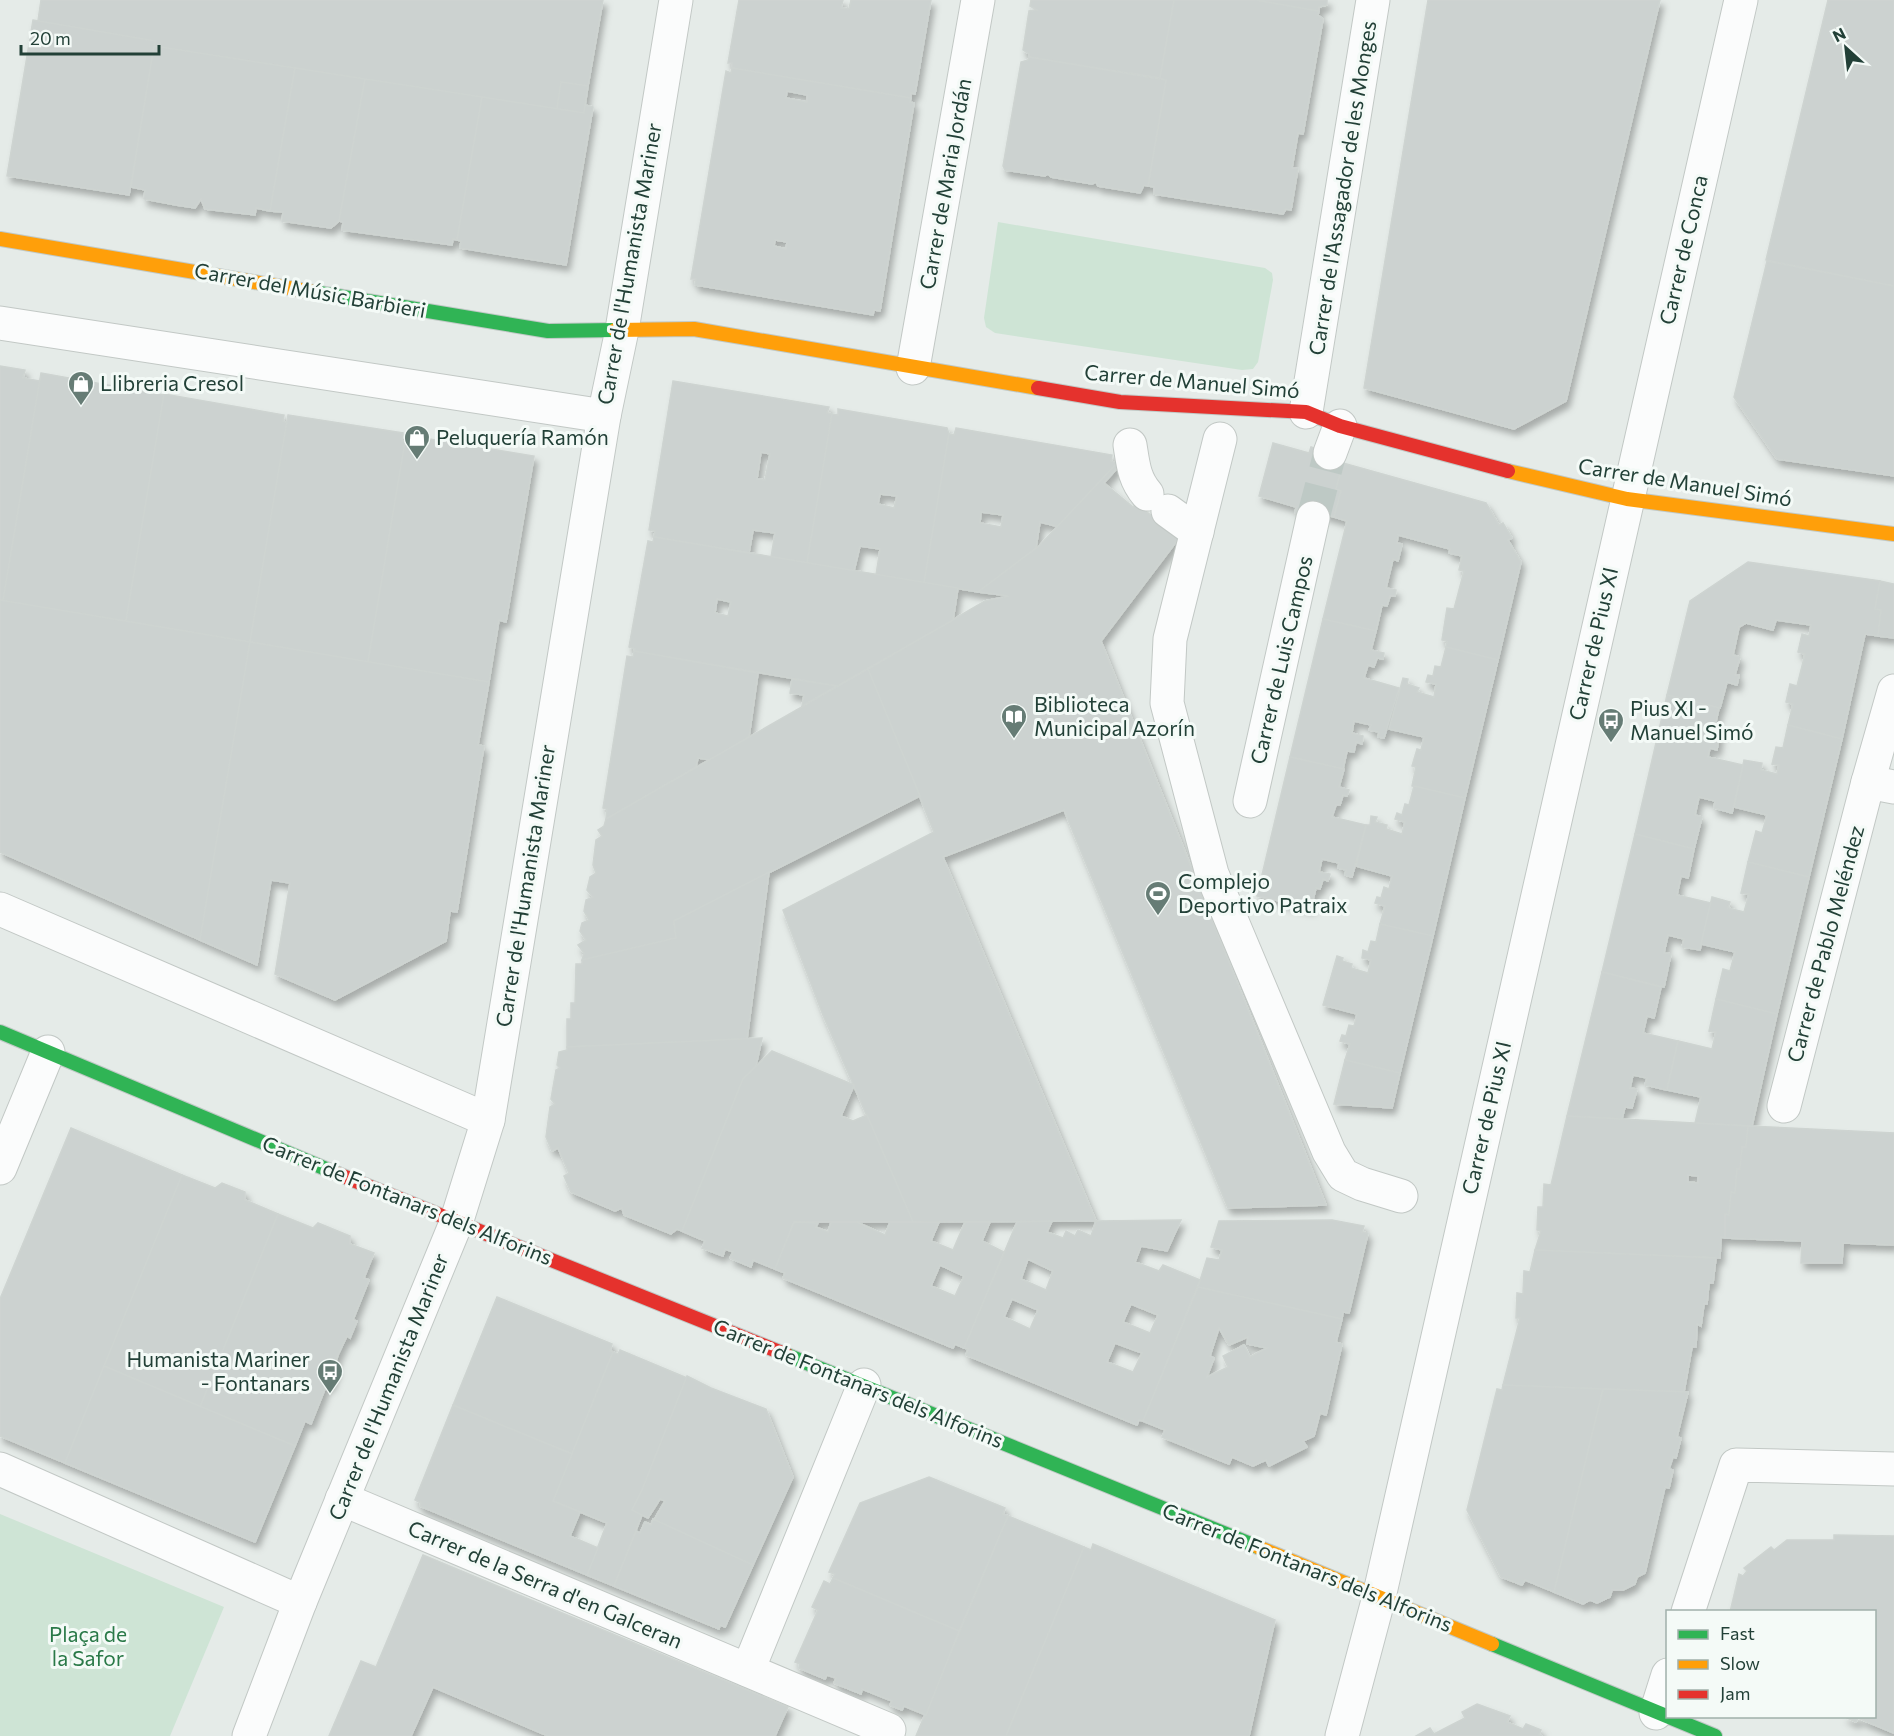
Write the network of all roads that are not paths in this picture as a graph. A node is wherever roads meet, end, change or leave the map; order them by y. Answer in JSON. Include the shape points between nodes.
{"nodes":[{"id":1,"x":676,"y":0,"type":"edge"},
{"id":2,"x":978,"y":0,"type":"edge"},
{"id":3,"x":1373,"y":0,"type":"edge"},
{"id":4,"x":1741,"y":0,"type":"edge"},
{"id":5,"x":0,"y":239,"type":"edge"},
{"id":6,"x":0,"y":324,"type":"edge"},
{"id":7,"x":622,"y":330,"type":"junction"},
{"id":8,"x":913,"y":368,"type":"junction"},
{"id":9,"x":1306,"y":412,"type":"junction"},
{"id":10,"x":604,"y":416,"type":"junction"},
{"id":11,"x":1220,"y":440,"type":"dead end"},
{"id":12,"x":1130,"y":445,"type":"dead end"},
{"id":13,"x":1627,"y":499,"type":"junction"},
{"id":14,"x":1313,"y":518,"type":"tunnel mouth"},
{"id":15,"x":1197,"y":532,"type":"junction"},
{"id":16,"x":1894,"y":534,"type":"edge"},
{"id":17,"x":1894,"y":692,"type":"edge"},
{"id":18,"x":1881,"y":784,"type":"edge"},
{"id":19,"x":1250,"y":801,"type":"dead end"},
{"id":20,"x":0,"y":909,"type":"edge"},
{"id":21,"x":0,"y":1032,"type":"edge"},
{"id":22,"x":48,"y":1052,"type":"junction"},
{"id":23,"x":1784,"y":1106,"type":"dead end"},
{"id":24,"x":488,"y":1120,"type":"junction"},
{"id":25,"x":0,"y":1168,"type":"edge"},
{"id":26,"x":1401,"y":1196,"type":"dead end"},
{"id":27,"x":456,"y":1223,"type":"junction"},
{"id":28,"x":864,"y":1385,"type":"junction"},
{"id":29,"x":0,"y":1469,"type":"edge"},
{"id":30,"x":1894,"y":1469,"type":"edge"},
{"id":31,"x":342,"y":1499,"type":"junction"},
{"id":32,"x":1378,"y":1597,"type":"junction"},
{"id":33,"x":300,"y":1602,"type":"junction"},
{"id":34,"x":1688,"y":1610,"type":"edge"},
{"id":35,"x":748,"y":1670,"type":"junction"},
{"id":36,"x":1666,"y":1681,"type":"edge"},
{"id":37,"x":1656,"y":1713,"type":"junction"},
{"id":38,"x":1666,"y":1717,"type":"edge"},
{"id":39,"x":1669,"y":1718,"type":"edge"},
{"id":40,"x":249,"y":1736,"type":"edge"},
{"id":41,"x":885,"y":1736,"type":"edge"},
{"id":42,"x":1342,"y":1736,"type":"edge"},
{"id":43,"x":1715,"y":1736,"type":"edge"}],
"edges":[{"from":1,"to":7,"type":"street","name":"Carrer de l'Humanista Mariner"},
{"from":2,"to":8,"type":"street","name":"Carrer de Maria Jordán"},
{"from":3,"to":9,"type":"street","name":"Carrer de l'Assagador de les Monges"},
{"from":4,"to":13,"type":"street","name":"Carrer de Conca"},
{"from":5,"to":7,"type":"street","name":"Carrer del Músic Barbieri","via":[[548,331]]},
{"from":6,"to":10,"type":"street"},
{"from":7,"to":8,"type":"street","name":"Carrer de Manuel Simó","via":[[694,329]]},
{"from":7,"to":10,"type":"street","name":"Carrer de l'Humanista Mariner"},
{"from":8,"to":9,"type":"street","name":"Carrer de Manuel Simó","via":[[1120,402]]},
{"from":9,"to":13,"type":"street","name":"Carrer de Manuel Simó","via":[[1335,440],[1505,471]]},
{"from":10,"to":24,"type":"street","name":"Carrer de l'Humanista Mariner"},
{"from":11,"to":15,"type":"street"},
{"from":12,"to":15,"type":"street","via":[[1139,485]]},
{"from":13,"to":16,"type":"street","name":"Carrer de Manuel Simó"},
{"from":13,"to":32,"type":"street","name":"Carrer de Pius XI"},
{"from":14,"to":19,"type":"street","name":"Carrer de Luis Campos"},
{"from":15,"to":26,"type":"street","via":[[1170,639],[1167,703],[1212,874],[1329,1152],[1343,1175]]},
{"from":17,"to":18,"type":"street","name":"Carrer de Pablo Meléndez"},
{"from":18,"to":23,"type":"street","name":"Carrer de Pablo Meléndez"},
{"from":20,"to":24,"type":"street"},
{"from":21,"to":22,"type":"street","name":"Carrer de Fontanars dels Alforins"},
{"from":22,"to":25,"type":"street"},
{"from":22,"to":27,"type":"street","name":"Carrer de Fontanars dels Alforins"},
{"from":24,"to":27,"type":"street","name":"Carrer de l'Humanista Mariner"},
{"from":27,"to":28,"type":"street","name":"Carrer de Fontanars dels Alforins"},
{"from":27,"to":31,"type":"street","name":"Carrer de l'Humanista Mariner"},
{"from":28,"to":32,"type":"street","name":"Carrer de Fontanars dels Alforins"},
{"from":28,"to":35,"type":"street"},
{"from":29,"to":33,"type":"street"},
{"from":30,"to":34,"type":"street","via":[[1736,1465]]},
{"from":31,"to":33,"type":"street","name":"Carrer de l'Humanista Mariner"},
{"from":31,"to":35,"type":"street","name":"Carrer de la Serra d'en Galceran"},
{"from":32,"to":37,"type":"street","name":"Carrer de Fontanars dels Alforins"},
{"from":32,"to":42,"type":"street","name":"Carrer de Pius XI"},
{"from":33,"to":40,"type":"street","name":"Carrer de l'Humanista Mariner"},
{"from":35,"to":41,"type":"street","name":"Carrer de la Serra d'en Galceran","via":[[889,1730]]},
{"from":36,"to":37,"type":"street"},
{"from":37,"to":38,"type":"street","name":"Carrer de Fontanars dels Alforins"},
{"from":39,"to":43,"type":"street","name":"Carrer de Fontanars dels Alforins"}]}
